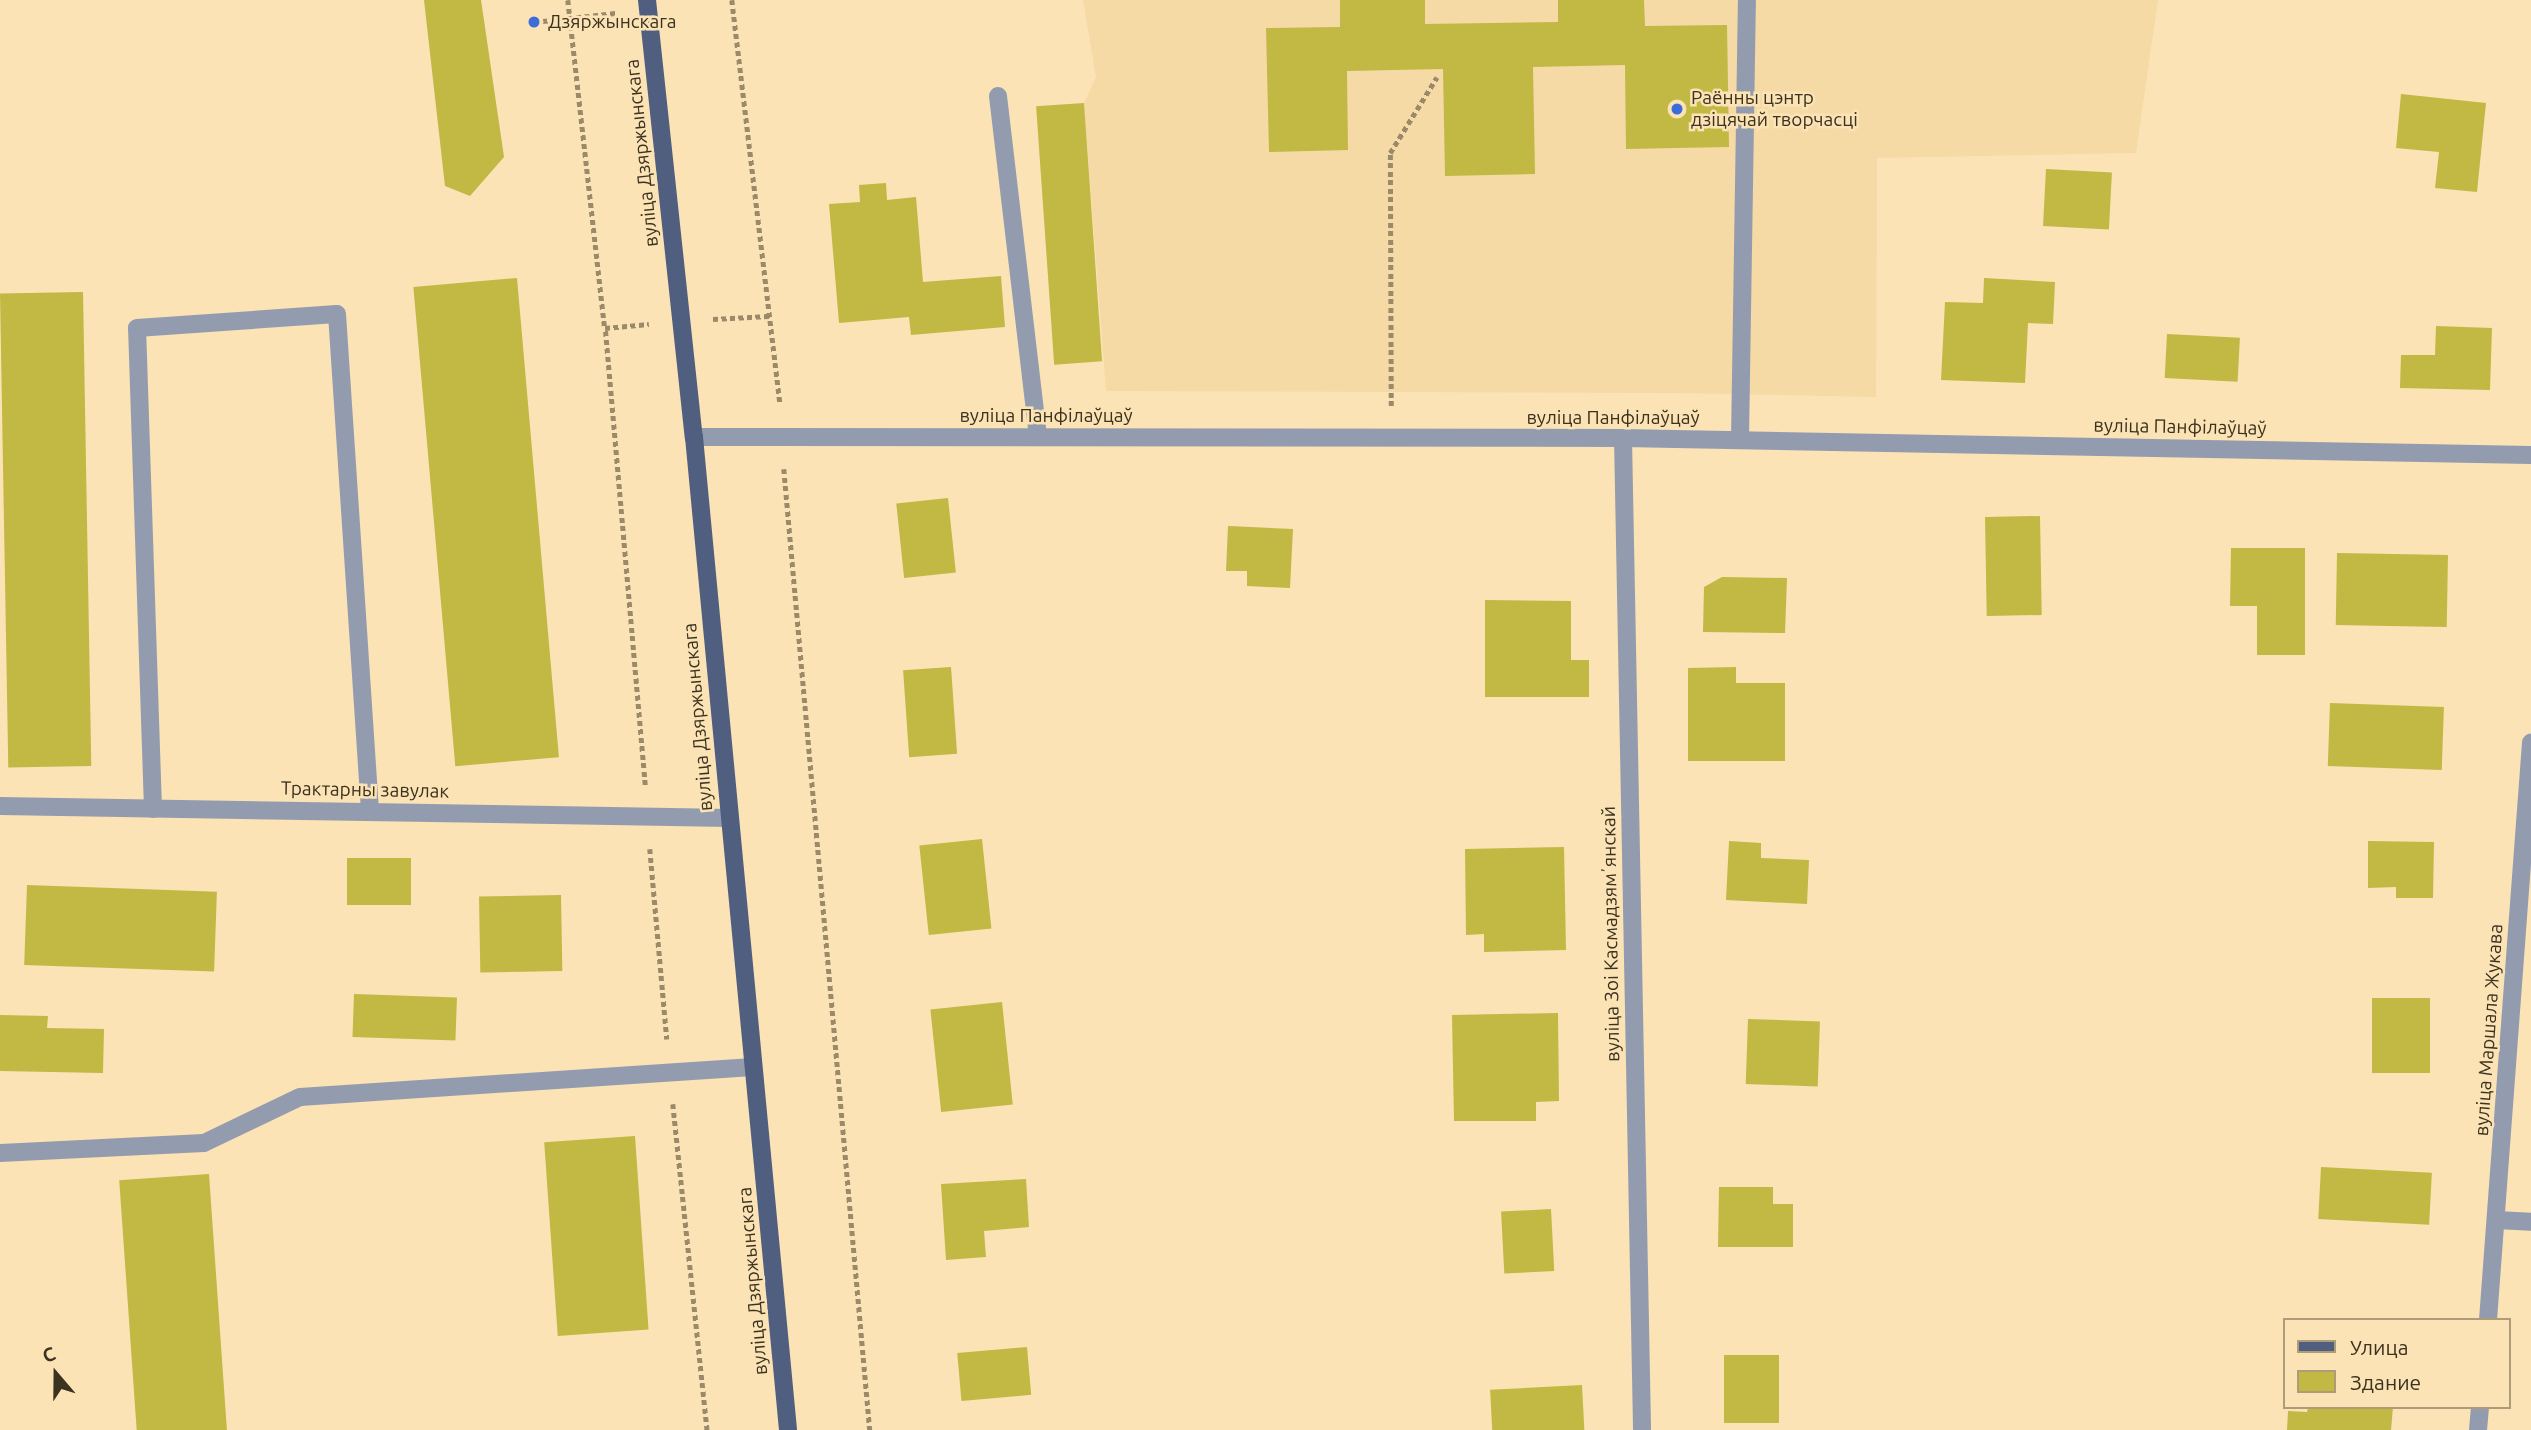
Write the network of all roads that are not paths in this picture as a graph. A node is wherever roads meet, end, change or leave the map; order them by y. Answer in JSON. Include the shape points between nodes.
{"nodes":[{"id":1,"x":1747,"y":0,"type":"edge"},
{"id":2,"x":647,"y":5,"type":"edge"},
{"id":3,"x":998,"y":96,"type":"dead end"},
{"id":4,"x":694,"y":437,"type":"junction"},
{"id":5,"x":1038,"y":437,"type":"junction"},
{"id":6,"x":1623,"y":438,"type":"junction"},
{"id":7,"x":1740,"y":440,"type":"junction"},
{"id":8,"x":2531,"y":455,"type":"edge"},
{"id":9,"x":2531,"y":743,"type":"edge"},
{"id":10,"x":0,"y":806,"type":"edge"},
{"id":11,"x":153,"y":809,"type":"junction"},
{"id":12,"x":370,"y":810,"type":"junction"},
{"id":13,"x":729,"y":818,"type":"junction"},
{"id":14,"x":753,"y":1066,"type":"junction"},
{"id":15,"x":0,"y":1153,"type":"edge"},
{"id":16,"x":2496,"y":1220,"type":"junction"},
{"id":17,"x":2531,"y":1222,"type":"edge"},
{"id":18,"x":2488,"y":1318,"type":"edge"},
{"id":19,"x":2480,"y":1409,"type":"edge"},
{"id":20,"x":788,"y":1430,"type":"edge"},
{"id":21,"x":1642,"y":1430,"type":"edge"},
{"id":22,"x":2478,"y":1430,"type":"edge"}],
"edges":[{"from":1,"to":7,"type":"street"},
{"from":2,"to":4,"type":"main road","name":"вуліца Дзяржынскага"},
{"from":3,"to":5,"type":"street"},
{"from":4,"to":5,"type":"street","name":"вуліца Панфілаўцаў"},
{"from":4,"to":13,"type":"main road","name":"вуліца Дзяржынскага"},
{"from":5,"to":6,"type":"street","name":"вуліца Панфілаўцаў"},
{"from":6,"to":7,"type":"street","name":"вуліца Панфілаўцаў"},
{"from":6,"to":21,"type":"street","name":"вуліца Зоі Касмадзямʼянскай"},
{"from":7,"to":8,"type":"street","name":"вуліца Панфілаўцаў"},
{"from":9,"to":16,"type":"street","name":"вуліца Маршала Жукава"},
{"from":10,"to":11,"type":"street","name":"Трактарны завулак"},
{"from":11,"to":12,"type":"street","name":"Трактарны завулак"},
{"from":11,"to":12,"type":"street","via":[[137,328],[337,314]]},
{"from":12,"to":13,"type":"street","name":"Трактарны завулак"},
{"from":13,"to":14,"type":"main road","name":"вуліца Дзяржынскага"},
{"from":14,"to":15,"type":"street","via":[[300,1097],[204,1143]]},
{"from":14,"to":20,"type":"main road","name":"вуліца Дзяржынскага"},
{"from":16,"to":17,"type":"street"},
{"from":16,"to":18,"type":"street","name":"вуліца Маршала Жукава"},
{"from":19,"to":22,"type":"street"}]}
